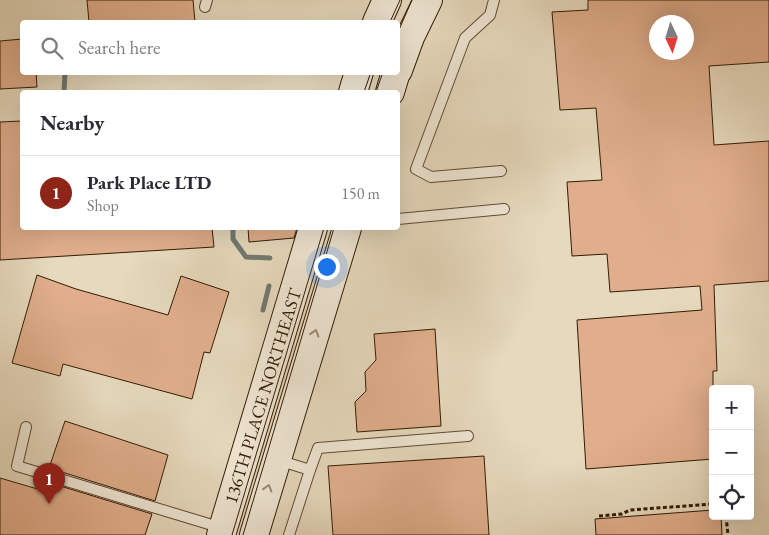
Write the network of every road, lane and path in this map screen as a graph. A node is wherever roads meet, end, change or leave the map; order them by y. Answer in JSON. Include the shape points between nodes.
{"nodes":[{"id":1,"x":387,"y":0,"type":"edge"},
{"id":2,"x":428,"y":0,"type":"edge"},
{"id":3,"x":494,"y":0,"type":"edge"},
{"id":4,"x":378,"y":20,"type":"edge"},
{"id":5,"x":400,"y":63,"type":"edge"},
{"id":6,"x":358,"y":75,"type":"edge"},
{"id":7,"x":396,"y":75,"type":"edge"},
{"id":8,"x":354,"y":90,"type":"edge"},
{"id":9,"x":391,"y":90,"type":"edge"},
{"id":10,"x":501,"y":171,"type":"dead end"},
{"id":11,"x":504,"y":209,"type":"dead end"},
{"id":12,"x":400,"y":219,"type":"edge"},
{"id":13,"x":312,"y":230,"type":"edge"},
{"id":14,"x":346,"y":230,"type":"edge"},
{"id":15,"x":26,"y":427,"type":"dead end"},
{"id":16,"x":468,"y":436,"type":"dead end"},
{"id":17,"x":277,"y":460,"type":"junction"},
{"id":18,"x":310,"y":470,"type":"junction"},
{"id":19,"x":709,"y":504,"type":"edge"},
{"id":20,"x":599,"y":516,"type":"dead end"},
{"id":21,"x":726,"y":520,"type":"edge"},
{"id":22,"x":222,"y":532,"type":"edge"},
{"id":23,"x":254,"y":535,"type":"edge"},
{"id":24,"x":289,"y":535,"type":"edge"},
{"id":25,"x":728,"y":535,"type":"edge"}],
"edges":[{"from":1,"to":4,"type":"street"},
{"from":2,"to":5,"type":"street"},
{"from":3,"to":10,"type":"lane","via":[[490,15],[465,38],[416,169],[431,177]]},
{"from":6,"to":8,"type":"street"},
{"from":7,"to":9,"type":"street"},
{"from":11,"to":12,"type":"lane"},
{"from":13,"to":22,"type":"street","name":"136TH PLACE NORTHEAST"},
{"from":17,"to":14,"type":"street","name":"136TH PLACE NORTHEAST","one_way":true},
{"from":15,"to":22,"type":"lane","via":[[17,466]]},
{"from":16,"to":18,"type":"lane","via":[[318,448]]},
{"from":17,"to":18,"type":"lane"},
{"from":23,"to":17,"type":"street","name":"136TH PLACE NORTHEAST","one_way":true},
{"from":18,"to":24,"type":"lane"},
{"from":19,"to":20,"type":"path","via":[[630,510]]},
{"from":21,"to":25,"type":"path"}]}
